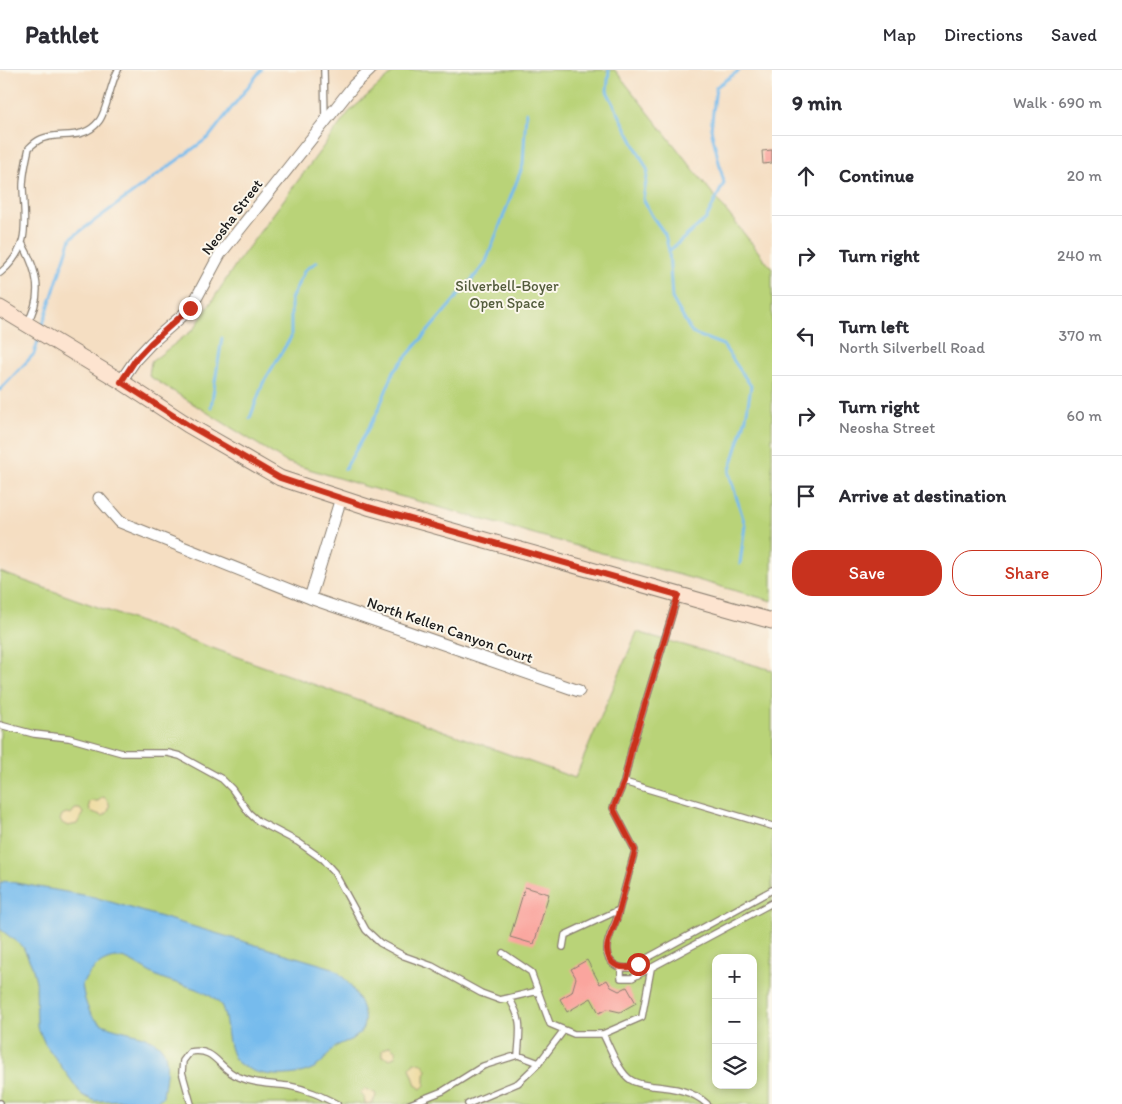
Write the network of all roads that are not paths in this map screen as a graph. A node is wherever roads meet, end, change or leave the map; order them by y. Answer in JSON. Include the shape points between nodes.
{"nodes":[{"id":1,"x":118,"y":70,"type":"edge"},
{"id":2,"x":324,"y":70,"type":"edge"},
{"id":3,"x":370,"y":70,"type":"edge"},
{"id":4,"x":325,"y":122,"type":"junction"},
{"id":5,"x":22,"y":243,"type":"junction"},
{"id":6,"x":0,"y":274,"type":"edge"},
{"id":7,"x":0,"y":308,"type":"edge"},
{"id":8,"x":26,"y":324,"type":"junction"},
{"id":9,"x":121,"y":382,"type":"junction"},
{"id":10,"x":99,"y":498,"type":"dead end"},
{"id":11,"x":341,"y":498,"type":"junction"},
{"id":12,"x":678,"y":595,"type":"junction"},
{"id":13,"x":310,"y":598,"type":"junction"},
{"id":14,"x":772,"y":621,"type":"edge"},
{"id":15,"x":579,"y":691,"type":"dead end"},
{"id":16,"x":0,"y":725,"type":"edge"},
{"id":17,"x":624,"y":782,"type":"junction"},
{"id":18,"x":772,"y":826,"type":"edge"},
{"id":19,"x":772,"y":890,"type":"edge"},
{"id":20,"x":772,"y":903,"type":"edge"},
{"id":21,"x":619,"y":910,"type":"junction"},
{"id":22,"x":563,"y":947,"type":"dead end"},
{"id":23,"x":503,"y":952,"type":"dead end"},
{"id":24,"x":621,"y":968,"type":"junction"},
{"id":25,"x":651,"y":969,"type":"junction"},
{"id":26,"x":538,"y":991,"type":"junction"},
{"id":27,"x":509,"y":998,"type":"junction"},
{"id":28,"x":564,"y":1030,"type":"junction"},
{"id":29,"x":603,"y":1034,"type":"junction"},
{"id":30,"x":518,"y":1055,"type":"junction"},
{"id":31,"x":539,"y":1063,"type":"junction"},
{"id":32,"x":191,"y":1104,"type":"edge"},
{"id":33,"x":337,"y":1104,"type":"edge"},
{"id":34,"x":410,"y":1104,"type":"edge"},
{"id":35,"x":468,"y":1104,"type":"edge"},
{"id":36,"x":707,"y":1104,"type":"edge"}],
"edges":[{"from":1,"to":5,"type":"lane","via":[[101,119],[95,125],[82,133],[42,138],[28,148],[23,186],[26,216]]},
{"from":2,"to":4,"type":"lane"},
{"from":3,"to":4,"type":"street","name":"Neosha Street","via":[[354,84]]},
{"from":4,"to":9,"type":"street","name":"Neosha Street","via":[[220,254],[190,308],[136,359]]},
{"from":5,"to":6,"type":"lane","via":[[16,256]]},
{"from":5,"to":8,"type":"lane","via":[[35,269],[37,286],[34,310]]},
{"from":7,"to":8,"type":"main road"},
{"from":8,"to":9,"type":"main road"},
{"from":9,"to":11,"type":"main road","via":[[280,478]]},
{"from":10,"to":13,"type":"street","name":"North Kellen Canyon Court","via":[[120,522]]},
{"from":11,"to":12,"type":"main road"},
{"from":11,"to":13,"type":"street"},
{"from":12,"to":14,"type":"main road"},
{"from":12,"to":17,"type":"lane"},
{"from":13,"to":15,"type":"street","name":"North Kellen Canyon Court"},
{"from":16,"to":27,"type":"lane","via":[[34,734],[69,738],[122,754],[168,753],[222,778],[258,821],[322,858],[334,872],[366,930],[380,944],[432,966],[481,993],[500,1000]]},
{"from":17,"to":18,"type":"lane"},
{"from":17,"to":21,"type":"lane","via":[[613,808],[635,850]]},
{"from":19,"to":24,"type":"lane","via":[[629,968]]},
{"from":20,"to":25,"type":"lane"},
{"from":21,"to":22,"type":"lane","via":[[565,935]]},
{"from":21,"to":24,"type":"lane","via":[[607,948],[609,958]]},
{"from":23,"to":26,"type":"lane","via":[[531,972]]},
{"from":24,"to":25,"type":"lane","via":[[621,978],[632,978]]},
{"from":25,"to":29,"type":"lane","via":[[642,1016]]},
{"from":26,"to":27,"type":"lane"},
{"from":26,"to":28,"type":"lane","via":[[550,1024]]},
{"from":27,"to":30,"type":"lane","via":[[521,1023]]},
{"from":28,"to":29,"type":"lane","via":[[574,1034]]},
{"from":28,"to":31,"type":"lane"},
{"from":29,"to":36,"type":"lane","via":[[622,1072],[631,1080],[642,1085],[691,1093]]},
{"from":30,"to":31,"type":"lane"},
{"from":30,"to":34,"type":"lane","via":[[483,1066],[443,1091]]},
{"from":31,"to":35,"type":"lane","via":[[518,1083]]},
{"from":32,"to":33,"type":"lane","via":[[182,1072],[183,1060],[190,1052],[200,1050],[211,1053],[236,1076],[313,1092]]}]}
